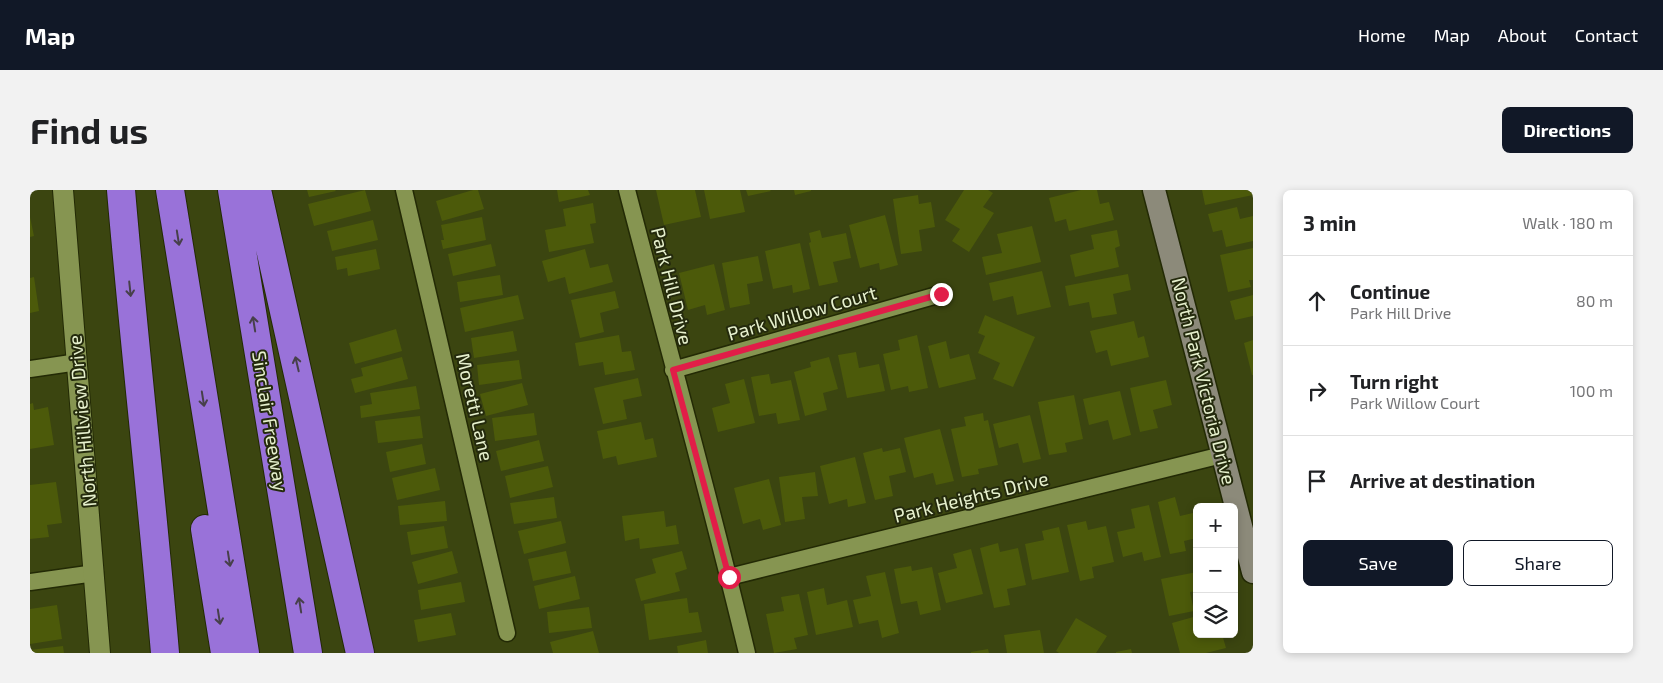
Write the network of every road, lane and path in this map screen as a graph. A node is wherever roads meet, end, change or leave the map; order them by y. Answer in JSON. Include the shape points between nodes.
{"nodes":[{"id":1,"x":62,"y":190,"type":"edge"},
{"id":2,"x":121,"y":190,"type":"edge"},
{"id":3,"x":151,"y":190,"type":"edge"},
{"id":4,"x":170,"y":190,"type":"edge"},
{"id":5,"x":232,"y":190,"type":"edge"},
{"id":6,"x":257,"y":190,"type":"edge"},
{"id":7,"x":404,"y":190,"type":"edge"},
{"id":8,"x":627,"y":190,"type":"edge"},
{"id":9,"x":1154,"y":190,"type":"edge"},
{"id":10,"x":941,"y":294,"type":"dead end"},
{"id":11,"x":78,"y":362,"type":"junction"},
{"id":12,"x":30,"y":370,"type":"edge"},
{"id":13,"x":673,"y":370,"type":"junction"},
{"id":14,"x":308,"y":412,"type":"junction"},
{"id":15,"x":144,"y":414,"type":"junction"},
{"id":16,"x":1222,"y":455,"type":"junction"},
{"id":17,"x":1253,"y":572,"type":"edge"},
{"id":18,"x":95,"y":573,"type":"junction"},
{"id":19,"x":729,"y":577,"type":"junction"},
{"id":20,"x":30,"y":582,"type":"edge"},
{"id":21,"x":507,"y":633,"type":"dead end"},
{"id":22,"x":100,"y":653,"type":"edge"},
{"id":23,"x":165,"y":653,"type":"edge"},
{"id":24,"x":184,"y":653,"type":"edge"},
{"id":25,"x":225,"y":653,"type":"edge"},
{"id":26,"x":245,"y":653,"type":"edge"},
{"id":27,"x":308,"y":653,"type":"edge"},
{"id":28,"x":347,"y":653,"type":"edge"},
{"id":29,"x":360,"y":653,"type":"edge"},
{"id":30,"x":747,"y":653,"type":"edge"}],
"edges":[{"from":1,"to":11,"type":"street","name":"North Hillview Drive"},
{"from":2,"to":15,"type":"highway","one_way":true},
{"from":3,"to":25,"type":"highway","one_way":true},
{"from":4,"to":26,"type":"highway","one_way":true},
{"from":27,"to":5,"type":"highway","name":"Sinclair Freeway","one_way":true},
{"from":14,"to":6,"type":"highway","one_way":true},
{"from":7,"to":21,"type":"street","name":"Moretti Lane"},
{"from":8,"to":13,"type":"street","name":"Park Hill Drive"},
{"from":9,"to":16,"type":"main road","name":"North Park Victoria Drive"},
{"from":10,"to":13,"type":"street","name":"Park Willow Court"},
{"from":11,"to":12,"type":"street"},
{"from":11,"to":18,"type":"street","name":"North Hillview Drive"},
{"from":13,"to":19,"type":"street","name":"Park Hill Drive"},
{"from":14,"to":28,"type":"highway"},
{"from":14,"to":29,"type":"highway"},
{"from":15,"to":23,"type":"highway"},
{"from":15,"to":24,"type":"highway"},
{"from":16,"to":17,"type":"main road","name":"North Park Victoria Drive"},
{"from":16,"to":19,"type":"street","name":"Park Heights Drive"},
{"from":18,"to":20,"type":"street"},
{"from":18,"to":22,"type":"street","name":"North Hillview Drive"},
{"from":19,"to":30,"type":"street","name":"Park Hill Drive"}]}
